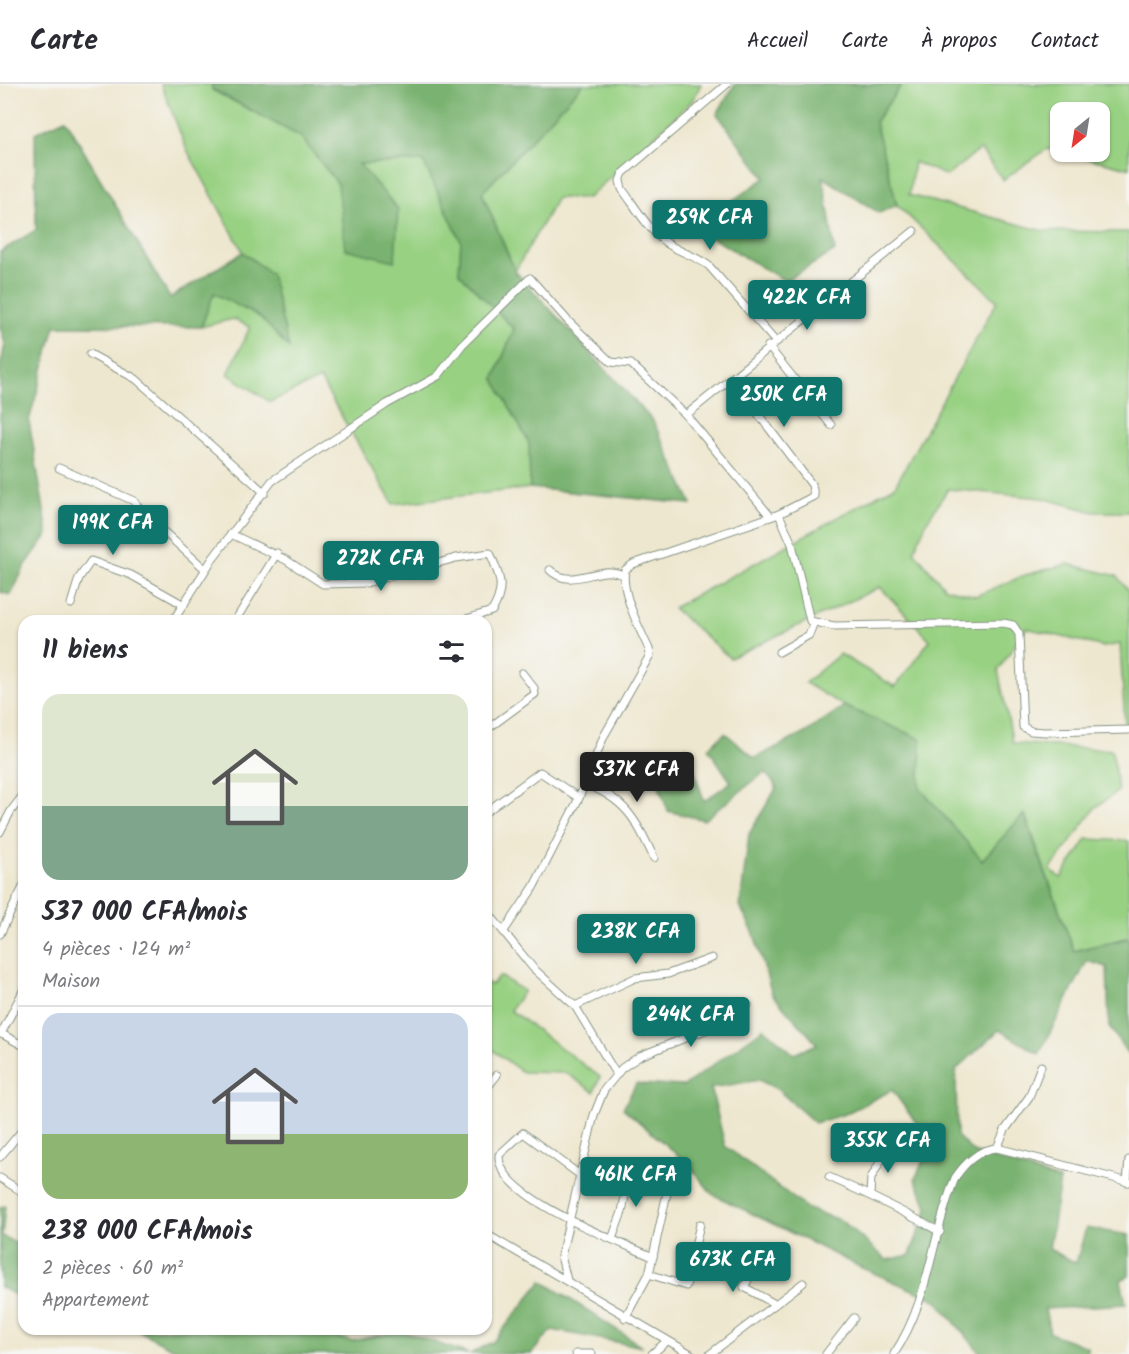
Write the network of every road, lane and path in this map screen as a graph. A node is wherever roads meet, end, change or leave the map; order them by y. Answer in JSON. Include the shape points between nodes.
{"nodes":[{"id":1,"x":727,"y":84,"type":"edge"},
{"id":2,"x":914,"y":231,"type":"dead end"},
{"id":3,"x":775,"y":341,"type":"junction"},
{"id":4,"x":768,"y":346,"type":"junction"},
{"id":5,"x":90,"y":354,"type":"dead end"},
{"id":6,"x":730,"y":378,"type":"junction"},
{"id":7,"x":686,"y":414,"type":"junction"},
{"id":8,"x":831,"y":425,"type":"dead end"},
{"id":9,"x":60,"y":468,"type":"dead end"},
{"id":10,"x":264,"y":493,"type":"junction"},
{"id":11,"x":778,"y":514,"type":"junction"},
{"id":12,"x":770,"y":516,"type":"junction"},
{"id":13,"x":231,"y":534,"type":"junction"},
{"id":14,"x":277,"y":554,"type":"junction"},
{"id":15,"x":205,"y":569,"type":"junction"},
{"id":16,"x":550,"y":570,"type":"dead end"},
{"id":17,"x":624,"y":574,"type":"junction"},
{"id":18,"x":71,"y":604,"type":"dead end"},
{"id":19,"x":183,"y":605,"type":"junction"},
{"id":20,"x":177,"y":615,"type":"edge"},
{"id":21,"x":240,"y":615,"type":"edge"},
{"id":22,"x":479,"y":615,"type":"edge"},
{"id":23,"x":814,"y":622,"type":"junction"},
{"id":24,"x":779,"y":652,"type":"dead end"},
{"id":25,"x":522,"y":673,"type":"dead end"},
{"id":26,"x":492,"y":726,"type":"edge"},
{"id":27,"x":1129,"y":730,"type":"edge"},
{"id":28,"x":585,"y":784,"type":"junction"},
{"id":29,"x":579,"y":798,"type":"junction"},
{"id":30,"x":18,"y":802,"type":"edge"},
{"id":31,"x":492,"y":808,"type":"edge"},
{"id":32,"x":0,"y":832,"type":"edge"},
{"id":33,"x":654,"y":858,"type":"dead end"},
{"id":34,"x":18,"y":897,"type":"edge"},
{"id":35,"x":492,"y":917,"type":"edge"},
{"id":36,"x":504,"y":931,"type":"junction"},
{"id":37,"x":0,"y":934,"type":"edge"},
{"id":38,"x":712,"y":958,"type":"dead end"},
{"id":39,"x":18,"y":1000,"type":"edge"},
{"id":40,"x":748,"y":1005,"type":"dead end"},
{"id":41,"x":575,"y":1006,"type":"junction"},
{"id":42,"x":0,"y":1033,"type":"edge"},
{"id":43,"x":18,"y":1043,"type":"edge"},
{"id":44,"x":1041,"y":1066,"type":"dead end"},
{"id":45,"x":616,"y":1074,"type":"junction"},
{"id":46,"x":497,"y":1075,"type":"dead end"},
{"id":47,"x":492,"y":1081,"type":"edge"},
{"id":48,"x":18,"y":1135,"type":"edge"},
{"id":49,"x":997,"y":1148,"type":"junction"},
{"id":50,"x":887,"y":1150,"type":"dead end"},
{"id":51,"x":0,"y":1157,"type":"edge"},
{"id":52,"x":1129,"y":1161,"type":"edge"},
{"id":53,"x":630,"y":1169,"type":"dead end"},
{"id":54,"x":580,"y":1175,"type":"junction"},
{"id":55,"x":828,"y":1177,"type":"dead end"},
{"id":56,"x":0,"y":1178,"type":"edge"},
{"id":57,"x":1128,"y":1182,"type":"edge"},
{"id":58,"x":669,"y":1184,"type":"dead end"},
{"id":59,"x":18,"y":1189,"type":"edge"},
{"id":60,"x":870,"y":1195,"type":"junction"},
{"id":61,"x":570,"y":1220,"type":"junction"},
{"id":62,"x":700,"y":1224,"type":"dead end"},
{"id":63,"x":940,"y":1232,"type":"junction"},
{"id":64,"x":492,"y":1237,"type":"edge"},
{"id":65,"x":612,"y":1239,"type":"junction"},
{"id":66,"x":653,"y":1257,"type":"junction"},
{"id":67,"x":758,"y":1262,"type":"dead end"},
{"id":68,"x":649,"y":1274,"type":"junction"},
{"id":69,"x":567,"y":1280,"type":"junction"},
{"id":70,"x":803,"y":1283,"type":"dead end"},
{"id":71,"x":775,"y":1304,"type":"junction"},
{"id":72,"x":625,"y":1318,"type":"junction"},
{"id":73,"x":854,"y":1318,"type":"dead end"},
{"id":74,"x":667,"y":1341,"type":"junction"},
{"id":75,"x":576,"y":1354,"type":"edge"},
{"id":76,"x":592,"y":1354,"type":"edge"},
{"id":77,"x":652,"y":1354,"type":"edge"},
{"id":78,"x":691,"y":1354,"type":"edge"},
{"id":79,"x":710,"y":1354,"type":"edge"},
{"id":80,"x":826,"y":1354,"type":"edge"},
{"id":81,"x":894,"y":1354,"type":"edge"}],
"edges":[{"from":1,"to":3,"type":"street","via":[[623,173],[620,181],[656,234],[709,266]]},
{"from":2,"to":3,"type":"street"},
{"from":3,"to":4,"type":"street"},
{"from":4,"to":6,"type":"street"},
{"from":4,"to":8,"type":"street"},
{"from":5,"to":10,"type":"street","via":[[136,379]]},
{"from":6,"to":7,"type":"street"},
{"from":6,"to":11,"type":"street","via":[[815,492]]},
{"from":7,"to":10,"type":"street","via":[[631,364],[611,362],[530,278],[462,345],[438,376],[387,404],[272,481]]},
{"from":7,"to":12,"type":"street"},
{"from":9,"to":15,"type":"street","via":[[134,501]]},
{"from":10,"to":13,"type":"street"},
{"from":11,"to":12,"type":"street"},
{"from":11,"to":23,"type":"street","via":[[792,544],[807,616]]},
{"from":12,"to":17,"type":"street","via":[[633,564]]},
{"from":13,"to":14,"type":"street"},
{"from":13,"to":15,"type":"street"},
{"from":14,"to":21,"type":"street"},
{"from":14,"to":22,"type":"street","via":[[323,584],[368,583],[456,558],[490,553],[499,573],[502,595],[492,611]]},
{"from":15,"to":19,"type":"street"},
{"from":16,"to":17,"type":"street","via":[[562,578],[605,572]]},
{"from":17,"to":28,"type":"street","via":[[633,611],[650,652],[604,736]]},
{"from":18,"to":19,"type":"street","via":[[79,578],[91,561],[131,575]]},
{"from":19,"to":20,"type":"street"},
{"from":23,"to":24,"type":"street","via":[[809,635]]},
{"from":23,"to":27,"type":"street","via":[[834,626],[1013,625],[1019,634],[1023,727],[1045,732]]},
{"from":25,"to":26,"type":"street","via":[[535,694]]},
{"from":28,"to":29,"type":"street"},
{"from":28,"to":33,"type":"street","via":[[620,801]]},
{"from":29,"to":31,"type":"street","via":[[540,772]]},
{"from":29,"to":36,"type":"street","via":[[533,888]]},
{"from":30,"to":32,"type":"street"},
{"from":34,"to":37,"type":"street"},
{"from":35,"to":36,"type":"street"},
{"from":36,"to":41,"type":"street","via":[[533,968]]},
{"from":38,"to":41,"type":"street","via":[[668,974],[635,978]]},
{"from":39,"to":42,"type":"street"},
{"from":40,"to":45,"type":"street","via":[[710,1028],[640,1056]]},
{"from":41,"to":45,"type":"street"},
{"from":42,"to":43,"type":"street"},
{"from":44,"to":49,"type":"street","via":[[1029,1096]]},
{"from":45,"to":54,"type":"street","via":[[598,1102]]},
{"from":46,"to":47,"type":"street"},
{"from":48,"to":51,"type":"street"},
{"from":49,"to":57,"type":"street"},
{"from":49,"to":63,"type":"street","via":[[981,1153],[961,1168]]},
{"from":50,"to":60,"type":"street","via":[[872,1178]]},
{"from":52,"to":57,"type":"street"},
{"from":53,"to":65,"type":"street"},
{"from":54,"to":61,"type":"street"},
{"from":54,"to":61,"type":"street","via":[[524,1133],[499,1155],[501,1166],[520,1191]]},
{"from":55,"to":60,"type":"street"},
{"from":56,"to":59,"type":"street"},
{"from":58,"to":66,"type":"street"},
{"from":60,"to":63,"type":"street"},
{"from":61,"to":65,"type":"street"},
{"from":61,"to":69,"type":"street","via":[[561,1256]]},
{"from":62,"to":68,"type":"street","via":[[688,1284],[682,1287]]},
{"from":63,"to":81,"type":"street","via":[[916,1312]]},
{"from":64,"to":69,"type":"street"},
{"from":65,"to":66,"type":"street"},
{"from":66,"to":68,"type":"street"},
{"from":67,"to":71,"type":"street","via":[[744,1287]]},
{"from":68,"to":72,"type":"street"},
{"from":69,"to":72,"type":"street"},
{"from":70,"to":71,"type":"street"},
{"from":71,"to":79,"type":"street"},
{"from":72,"to":74,"type":"street"},
{"from":73,"to":80,"type":"street"},
{"from":74,"to":77,"type":"street"},
{"from":74,"to":78,"type":"street"},
{"from":75,"to":76,"type":"street"}]}
